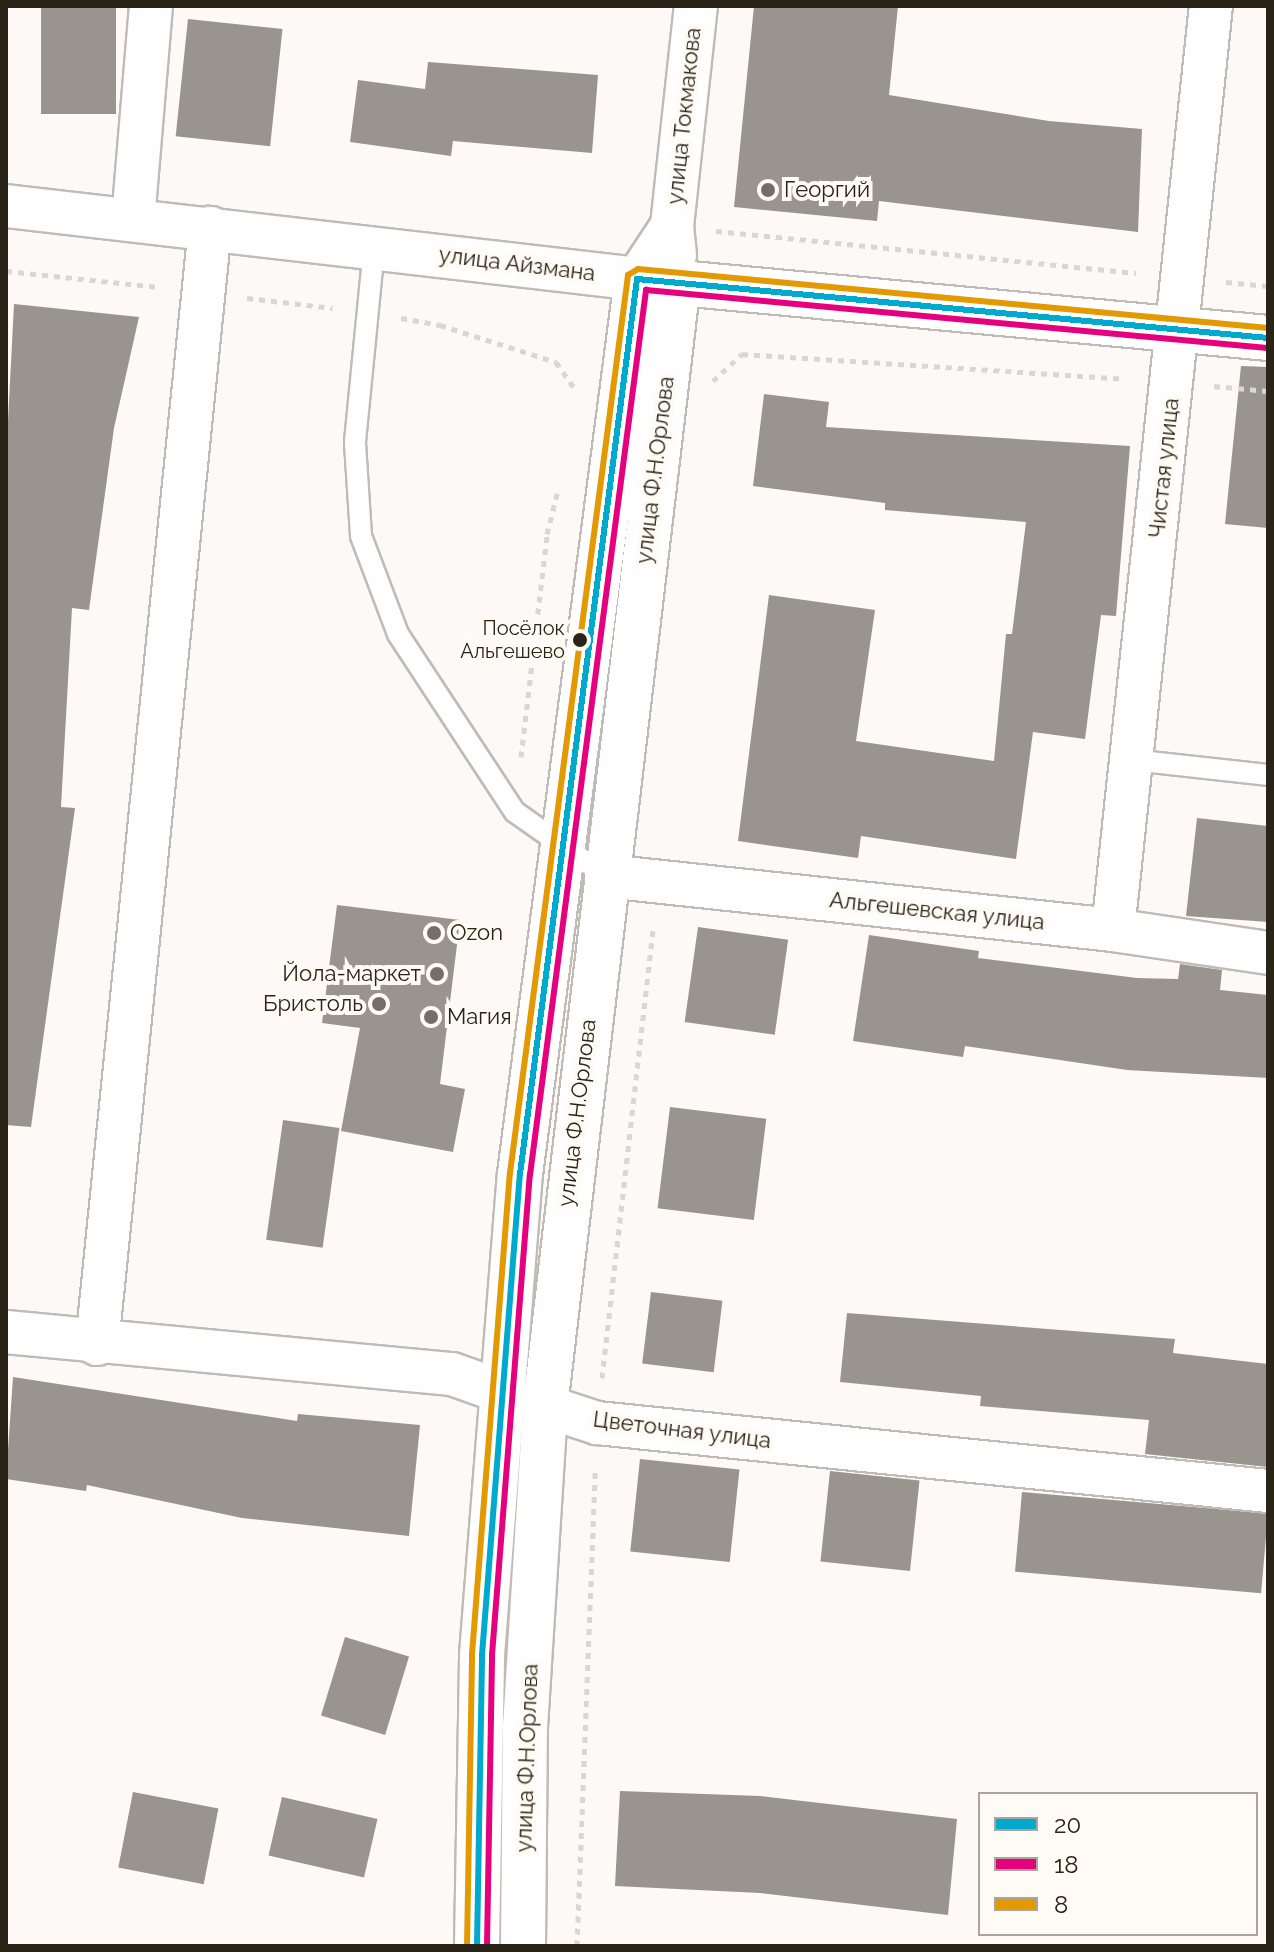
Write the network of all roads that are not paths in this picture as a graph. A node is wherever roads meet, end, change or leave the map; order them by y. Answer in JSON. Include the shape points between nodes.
{"nodes":[{"id":1,"x":151,"y":6,"type":"edge"},
{"id":2,"x":696,"y":6,"type":"edge"},
{"id":3,"x":1211,"y":6,"type":"edge"},
{"id":4,"x":6,"y":206,"type":"edge"},
{"id":5,"x":133,"y":220,"type":"junction"},
{"id":6,"x":210,"y":228,"type":"junction"},
{"id":7,"x":374,"y":248,"type":"junction"},
{"id":8,"x":657,"y":281,"type":"junction"},
{"id":9,"x":1179,"y":329,"type":"junction"},
{"id":10,"x":1268,"y":338,"type":"edge"},
{"id":11,"x":1132,"y":760,"type":"junction"},
{"id":12,"x":1268,"y":775,"type":"edge"},
{"id":13,"x":562,"y":846,"type":"junction"},
{"id":14,"x":606,"y":876,"type":"junction"},
{"id":15,"x":1113,"y":930,"type":"junction"},
{"id":16,"x":1268,"y":953,"type":"edge"},
{"id":17,"x":6,"y":1332,"type":"edge"},
{"id":18,"x":97,"y":1344,"type":"junction"},
{"id":19,"x":503,"y":1392,"type":"junction"},
{"id":20,"x":545,"y":1406,"type":"junction"},
{"id":21,"x":1268,"y":1491,"type":"edge"},
{"id":22,"x":477,"y":1946,"type":"edge"},
{"id":23,"x":523,"y":1946,"type":"edge"}],
"edges":[{"from":1,"to":5,"type":"street"},
{"from":2,"to":8,"type":"street","name":"улица Токмакова","via":[[672,226]]},
{"from":3,"to":9,"type":"street","name":"Чистая улица"},
{"from":4,"to":5,"type":"street","name":"улица Айзмана"},
{"from":5,"to":6,"type":"street","name":"улица Айзмана"},
{"from":6,"to":7,"type":"street","name":"улица Айзмана"},
{"from":6,"to":18,"type":"street"},
{"from":7,"to":8,"type":"street","name":"улица Айзмана"},
{"from":7,"to":13,"type":"lane","via":[[355,443],[361,536],[398,634],[515,812]]},
{"from":8,"to":9,"type":"street","name":"улица Айзмана"},
{"from":8,"to":13,"type":"street","name":"улица Ф.Н.Орлова"},
{"from":8,"to":14,"type":"street","name":"улица Ф.Н.Орлова"},
{"from":9,"to":10,"type":"street","name":"улица Айзмана"},
{"from":9,"to":11,"type":"street","name":"Чистая улица"},
{"from":11,"to":12,"type":"lane"},
{"from":11,"to":15,"type":"street","name":"Чистая улица"},
{"from":13,"to":14,"type":"lane"},
{"from":13,"to":19,"type":"street","name":"улица Ф.Н.Орлова","via":[[520,1174]]},
{"from":14,"to":15,"type":"street","name":"Альгешевская улица"},
{"from":14,"to":20,"type":"street","name":"улица Ф.Н.Орлова"},
{"from":15,"to":16,"type":"street","name":"Альгешевская улица"},
{"from":17,"to":18,"type":"street","name":"Цветочная улица"},
{"from":18,"to":19,"type":"street","name":"Цветочная улица","via":[[452,1374]]},
{"from":19,"to":20,"type":"street","name":"Цветочная улица"},
{"from":19,"to":22,"type":"street","name":"улица Ф.Н.Орлова","via":[[482,1655]]},
{"from":20,"to":21,"type":"street","name":"Цветочная улица","via":[[597,1423]]},
{"from":20,"to":23,"type":"street","name":"улица Ф.Н.Орлова","via":[[525,1727]]}]}
